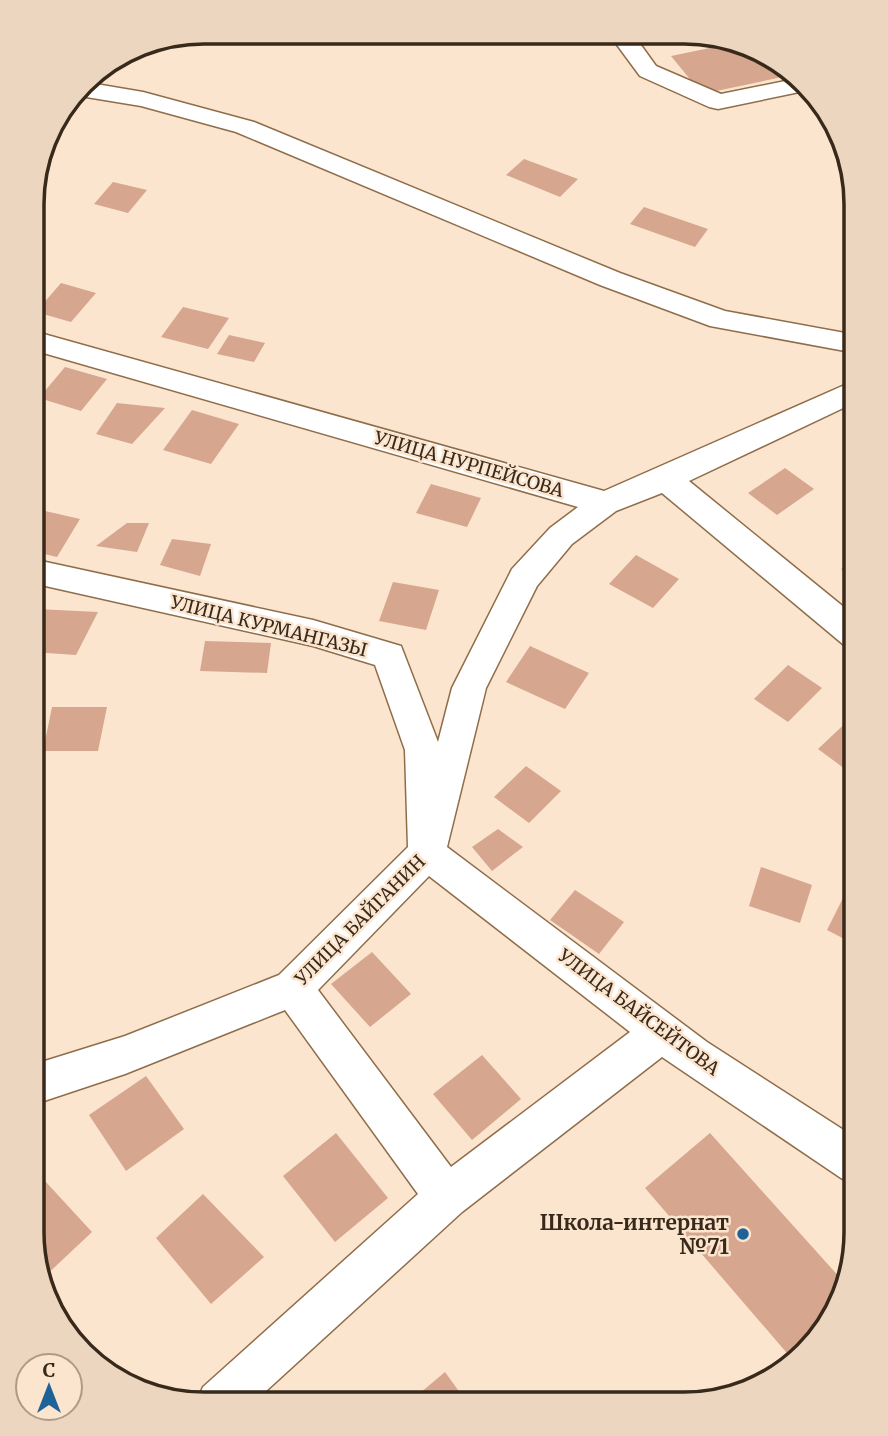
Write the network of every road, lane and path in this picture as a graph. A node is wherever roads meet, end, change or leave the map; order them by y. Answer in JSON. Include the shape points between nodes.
{"nodes":[{"id":1,"x":628,"y":44,"type":"edge"},
{"id":2,"x":792,"y":87,"type":"edge"},
{"id":3,"x":91,"y":91,"type":"edge"},
{"id":4,"x":844,"y":342,"type":"edge"},
{"id":5,"x":44,"y":343,"type":"edge"},
{"id":6,"x":844,"y":396,"type":"edge"},
{"id":7,"x":666,"y":479,"type":"junction"},
{"id":8,"x":606,"y":503,"type":"junction"},
{"id":9,"x":44,"y":578,"type":"edge"},
{"id":10,"x":844,"y":626,"type":"edge"},
{"id":11,"x":428,"y":853,"type":"junction"},
{"id":12,"x":293,"y":988,"type":"junction"},
{"id":13,"x":664,"y":1033,"type":"junction"},
{"id":14,"x":44,"y":1081,"type":"edge"},
{"id":15,"x":844,"y":1155,"type":"edge"},
{"id":16,"x":447,"y":1196,"type":"junction"},
{"id":17,"x":231,"y":1392,"type":"edge"}],
"edges":[{"from":1,"to":2,"type":"street","via":[[648,71],[718,102]]},
{"from":3,"to":4,"type":"street","via":[[143,99],[245,127],[610,279],[720,319]]},
{"from":5,"to":8,"type":"street","name":"УЛИЦА НУРПЕЙСОВА"},
{"from":6,"to":7,"type":"street"},
{"from":7,"to":8,"type":"street"},
{"from":7,"to":10,"type":"street"},
{"from":8,"to":11,"type":"street","name":"УЛИЦА БАЙГАНИН","via":[[561,536],[524,578],[469,688]]},
{"from":9,"to":11,"type":"street","name":"УЛИЦА КУРМАНГАЗЫ","via":[[313,632],[389,656],[423,750]]},
{"from":11,"to":12,"type":"street","name":"УЛИЦА БАЙГАНИН"},
{"from":11,"to":13,"type":"street","name":"УЛИЦА БАЙСЕЙТОВА"},
{"from":12,"to":14,"type":"street","name":"УЛИЦА БАЙГАНИН","via":[[125,1055]]},
{"from":12,"to":16,"type":"street"},
{"from":13,"to":15,"type":"street","name":"УЛИЦА БАЙСЕЙТОВА"},
{"from":13,"to":16,"type":"street"},
{"from":16,"to":17,"type":"street"}]}
